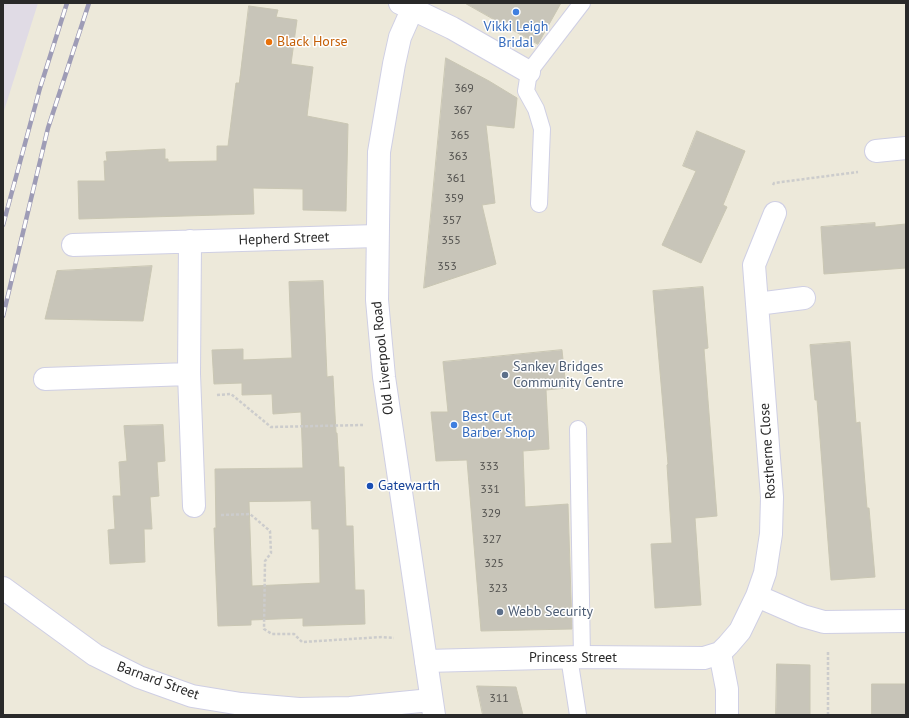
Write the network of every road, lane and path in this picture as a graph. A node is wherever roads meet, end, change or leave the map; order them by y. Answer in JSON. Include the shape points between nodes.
{"nodes":[{"id":1,"x":582,"y":3,"type":"edge"},
{"id":2,"x":409,"y":5,"type":"edge"},
{"id":3,"x":529,"y":72,"type":"junction"},
{"id":4,"x":906,"y":148,"type":"edge"},
{"id":5,"x":876,"y":150,"type":"joint"},
{"id":6,"x":539,"y":204,"type":"dead end"},
{"id":7,"x":775,"y":213,"type":"joint"},
{"id":8,"x":377,"y":236,"type":"junction"},
{"id":9,"x":190,"y":241,"type":"junction"},
{"id":10,"x":73,"y":245,"type":"dead end"},
{"id":11,"x":804,"y":298,"type":"dead end"},
{"id":12,"x":757,"y":304,"type":"junction"},
{"id":13,"x":189,"y":374,"type":"junction"},
{"id":14,"x":45,"y":379,"type":"dead end"},
{"id":15,"x":213,"y":395,"type":"dead end"},
{"id":16,"x":363,"y":424,"type":"dead end"},
{"id":17,"x":578,"y":429,"type":"dead end"},
{"id":18,"x":194,"y":506,"type":"dead end"},
{"id":19,"x":217,"y":515,"type":"dead end"},
{"id":20,"x":3,"y":588,"type":"edge"},
{"id":21,"x":757,"y":596,"type":"junction"},
{"id":22,"x":828,"y":622,"type":"junction"},
{"id":23,"x":906,"y":622,"type":"edge"},
{"id":24,"x":394,"y":638,"type":"dead end"},
{"id":25,"x":720,"y":653,"type":"junction"},
{"id":26,"x":576,"y":657,"type":"junction"},
{"id":27,"x":426,"y":661,"type":"junction"},
{"id":28,"x":433,"y":708,"type":"edge"},
{"id":29,"x":578,"y":715,"type":"edge"},
{"id":30,"x":727,"y":715,"type":"edge"},
{"id":31,"x":828,"y":715,"type":"edge"}],
"edges":[{"from":1,"to":3,"type":"lane"},
{"from":2,"to":3,"type":"street"},
{"from":2,"to":8,"type":"street","name":"Old Liverpool Road","via":[[394,64],[379,152]]},
{"from":3,"to":6,"type":"lane","via":[[526,91],[536,109],[542,129]]},
{"from":4,"to":5,"type":"street"},
{"from":5,"to":7,"type":"path","via":[[865,170],[774,183],[769,191]]},
{"from":7,"to":12,"type":"street","name":"Rostherne Close","via":[[754,265]]},
{"from":8,"to":9,"type":"street","name":"Hepherd Street"},
{"from":8,"to":27,"type":"street","name":"Old Liverpool Road","via":[[377,300],[384,377]]},
{"from":9,"to":10,"type":"street","name":"Hepherd Street"},
{"from":9,"to":13,"type":"street"},
{"from":11,"to":12,"type":"street"},
{"from":12,"to":21,"type":"street","name":"Rostherne Close","via":[[772,497],[772,534],[765,573]]},
{"from":13,"to":14,"type":"street"},
{"from":13,"to":18,"type":"street"},
{"from":15,"to":16,"type":"path","via":[[231,394],[271,427]]},
{"from":17,"to":26,"type":"lane"},
{"from":19,"to":24,"type":"path","via":[[250,514],[270,531],[271,553],[265,561],[264,629],[272,634],[294,634],[302,642]]},
{"from":20,"to":28,"type":"street","name":"Barnard Street","via":[[95,656],[139,677],[192,696],[241,704],[299,709]]},
{"from":21,"to":22,"type":"street","via":[[803,616]]},
{"from":21,"to":25,"type":"street","name":"Rostherne Close","via":[[740,631]]},
{"from":22,"to":23,"type":"street"},
{"from":22,"to":31,"type":"path"},
{"from":25,"to":26,"type":"street","name":"Princess Street","via":[[704,658]]},
{"from":25,"to":30,"type":"street","via":[[727,689]]},
{"from":26,"to":27,"type":"street","name":"Princess Street"},
{"from":26,"to":29,"type":"lane"},
{"from":27,"to":28,"type":"street","name":"Old Liverpool Road"}]}
